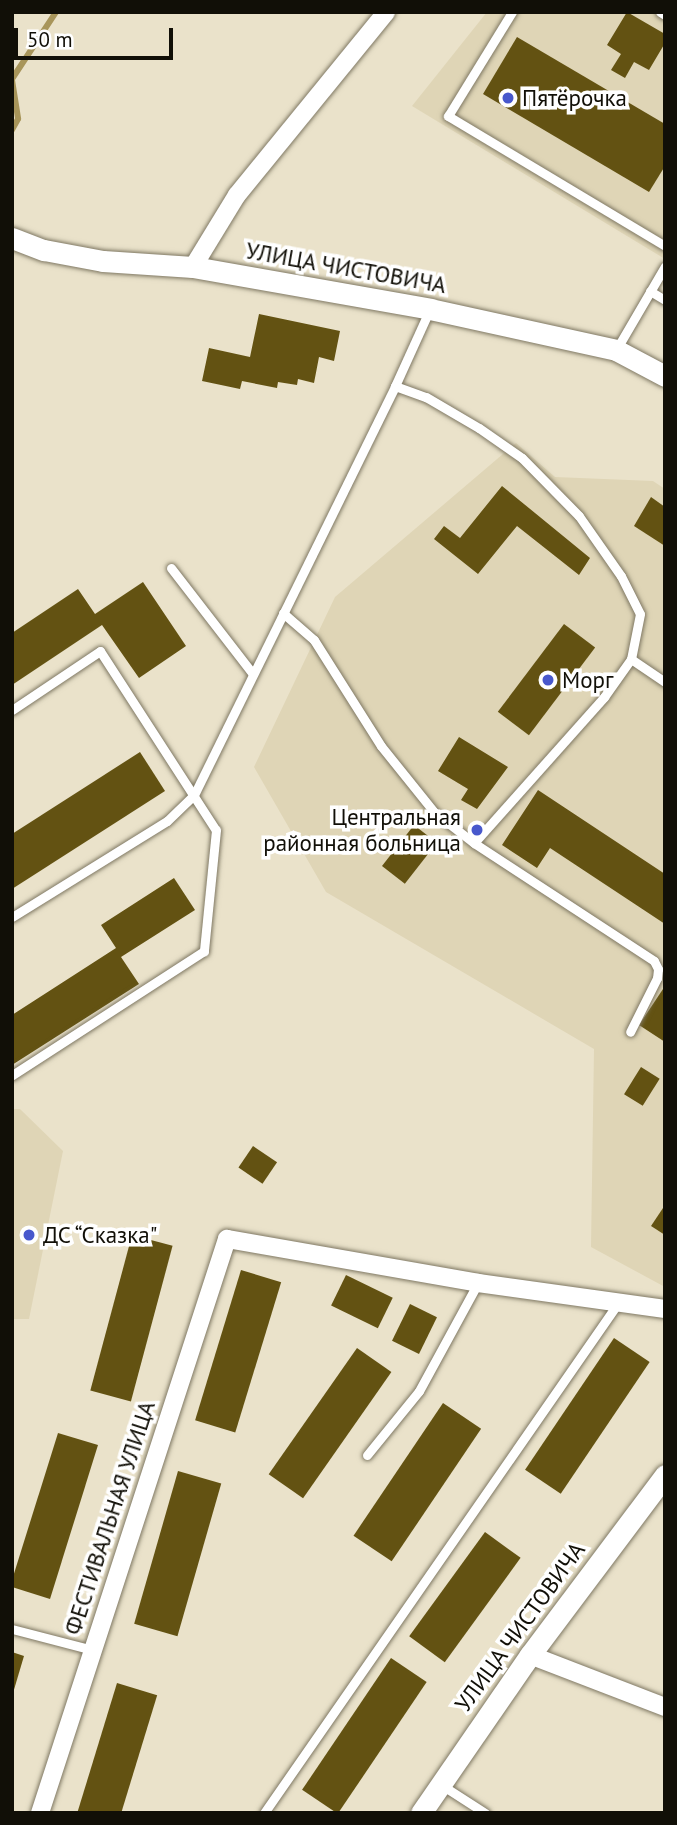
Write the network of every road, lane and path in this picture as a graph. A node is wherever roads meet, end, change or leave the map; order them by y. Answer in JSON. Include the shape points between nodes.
{"nodes":[{"id":1,"x":386,"y":12,"type":"edge"},
{"id":2,"x":512,"y":12,"type":"edge"},
{"id":3,"x":660,"y":12,"type":"edge"},
{"id":4,"x":665,"y":15,"type":"edge"},
{"id":5,"x":12,"y":238,"type":"edge"},
{"id":6,"x":665,"y":246,"type":"edge"},
{"id":7,"x":665,"y":266,"type":"edge"},
{"id":8,"x":193,"y":267,"type":"junction"},
{"id":9,"x":650,"y":291,"type":"junction"},
{"id":10,"x":665,"y":300,"type":"edge"},
{"id":11,"x":430,"y":309,"type":"junction"},
{"id":12,"x":616,"y":350,"type":"junction"},
{"id":13,"x":665,"y":376,"type":"edge"},
{"id":14,"x":395,"y":386,"type":"junction"},
{"id":15,"x":171,"y":568,"type":"dead end"},
{"id":16,"x":283,"y":613,"type":"junction"},
{"id":17,"x":631,"y":659,"type":"junction"},
{"id":18,"x":253,"y":674,"type":"junction"},
{"id":19,"x":665,"y":682,"type":"edge"},
{"id":20,"x":12,"y":710,"type":"edge"},
{"id":21,"x":194,"y":795,"type":"junction"},
{"id":22,"x":474,"y":843,"type":"junction"},
{"id":23,"x":12,"y":917,"type":"edge"},
{"id":24,"x":630,"y":1032,"type":"dead end"},
{"id":25,"x":12,"y":1075,"type":"edge"},
{"id":26,"x":478,"y":1283,"type":"junction"},
{"id":27,"x":618,"y":1303,"type":"junction"},
{"id":28,"x":665,"y":1309,"type":"edge"},
{"id":29,"x":367,"y":1455,"type":"dead end"},
{"id":30,"x":665,"y":1475,"type":"edge"},
{"id":31,"x":12,"y":1629,"type":"edge"},
{"id":32,"x":93,"y":1650,"type":"junction"},
{"id":33,"x":530,"y":1655,"type":"junction"},
{"id":34,"x":665,"y":1707,"type":"edge"},
{"id":35,"x":440,"y":1784,"type":"junction"},
{"id":36,"x":40,"y":1813,"type":"edge"},
{"id":37,"x":264,"y":1813,"type":"edge"},
{"id":38,"x":421,"y":1813,"type":"edge"},
{"id":39,"x":485,"y":1813,"type":"edge"}],
"edges":[{"from":1,"to":8,"type":"street","via":[[237,195]]},
{"from":2,"to":6,"type":"lane","via":[[448,116]]},
{"from":3,"to":4,"type":"lane"},
{"from":5,"to":8,"type":"street","name":"УЛИЦА ЧИСТОВИЧА","via":[[44,250],[103,261]]},
{"from":7,"to":9,"type":"lane"},
{"from":8,"to":11,"type":"street","name":"УЛИЦА ЧИСТОВИЧА"},
{"from":9,"to":10,"type":"lane"},
{"from":9,"to":12,"type":"lane"},
{"from":11,"to":12,"type":"street","name":"УЛИЦА ЧИСТОВИЧА"},
{"from":11,"to":14,"type":"lane"},
{"from":12,"to":13,"type":"street","name":"УЛИЦА ЧИСТОВИЧА"},
{"from":14,"to":16,"type":"lane"},
{"from":14,"to":17,"type":"lane","via":[[426,397],[522,458],[579,516],[621,576],[640,614]]},
{"from":15,"to":18,"type":"lane"},
{"from":16,"to":18,"type":"lane"},
{"from":16,"to":22,"type":"lane","via":[[314,640],[381,746],[434,812]]},
{"from":17,"to":19,"type":"lane"},
{"from":17,"to":22,"type":"lane","via":[[604,697]]},
{"from":18,"to":21,"type":"lane"},
{"from":20,"to":21,"type":"lane","via":[[100,651]]},
{"from":21,"to":23,"type":"lane","via":[[167,821]]},
{"from":21,"to":25,"type":"lane","via":[[216,830],[204,951]]},
{"from":22,"to":24,"type":"lane","via":[[654,961],[657,978]]},
{"from":26,"to":27,"type":"street"},
{"from":26,"to":29,"type":"lane","via":[[419,1391]]},
{"from":26,"to":32,"type":"street","name":"ФЕСТИВАЛЬНАЯ УЛИЦА","via":[[227,1239]]},
{"from":27,"to":28,"type":"street"},
{"from":27,"to":37,"type":"lane"},
{"from":30,"to":33,"type":"street","name":"УЛИЦА ЧИСТОВИЧА"},
{"from":31,"to":32,"type":"lane"},
{"from":32,"to":36,"type":"street","name":"ФЕСТИВАЛЬНАЯ УЛИЦА"},
{"from":33,"to":34,"type":"street"},
{"from":33,"to":35,"type":"street","name":"УЛИЦА ЧИСТОВИЧА"},
{"from":35,"to":38,"type":"street","name":"УЛИЦА ЧИСТОВИЧА"},
{"from":35,"to":39,"type":"lane"}]}
